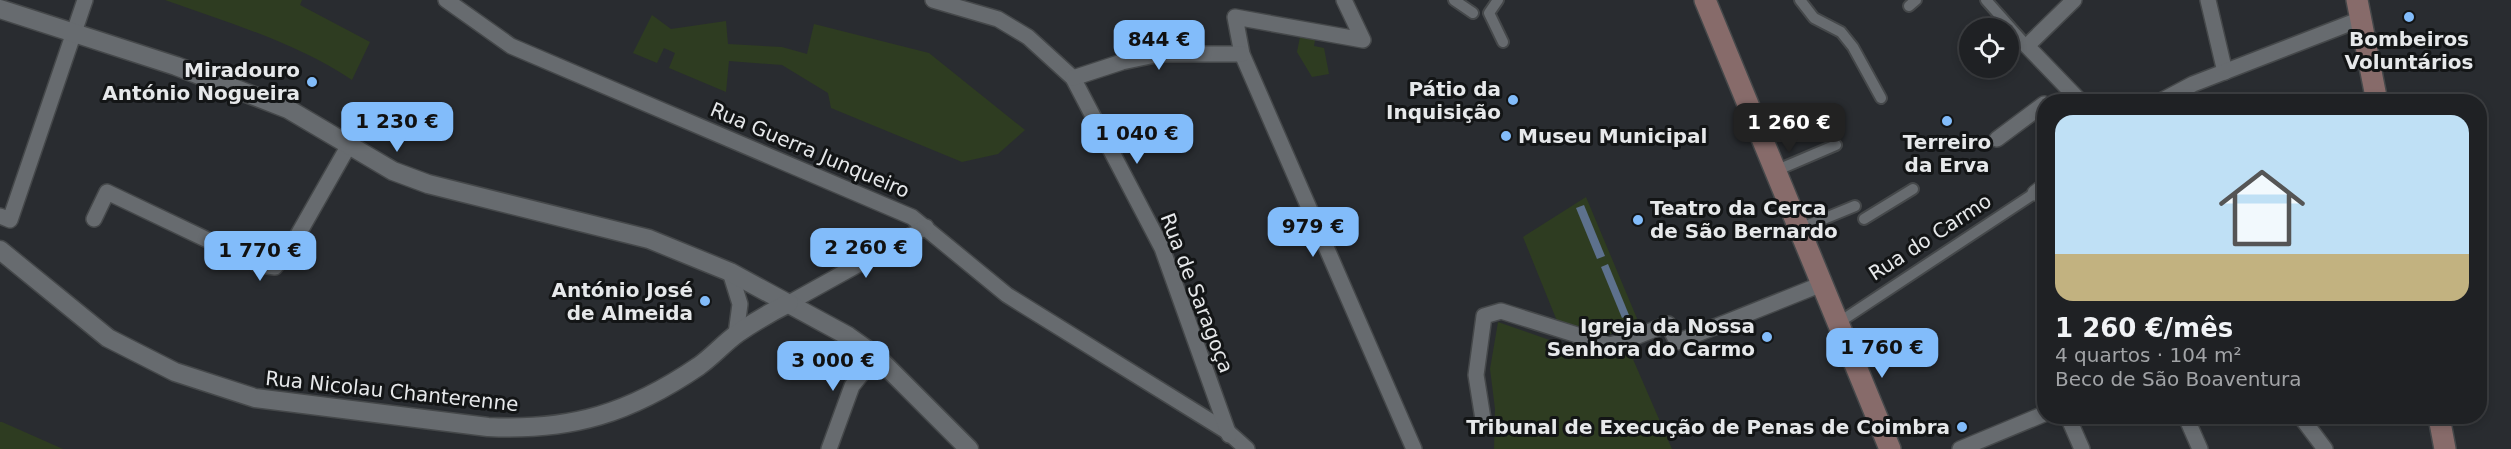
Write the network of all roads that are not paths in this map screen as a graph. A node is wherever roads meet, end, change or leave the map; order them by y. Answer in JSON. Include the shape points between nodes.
{"nodes":[{"id":1,"x":85,"y":0,"type":"edge"},
{"id":2,"x":446,"y":0,"type":"edge"},
{"id":3,"x":933,"y":0,"type":"edge"},
{"id":4,"x":1344,"y":0,"type":"edge"},
{"id":5,"x":1454,"y":0,"type":"edge"},
{"id":6,"x":1498,"y":0,"type":"edge"},
{"id":7,"x":1705,"y":0,"type":"edge"},
{"id":8,"x":1800,"y":0,"type":"edge"},
{"id":9,"x":1986,"y":0,"type":"edge"},
{"id":10,"x":2074,"y":0,"type":"edge"},
{"id":11,"x":2208,"y":0,"type":"edge"},
{"id":12,"x":0,"y":9,"type":"edge"},
{"id":13,"x":2359,"y":9,"type":"edge"},
{"id":14,"x":1473,"y":13,"type":"dead end"},
{"id":15,"x":75,"y":34,"type":"junction"},
{"id":16,"x":1503,"y":42,"type":"dead end"},
{"id":17,"x":2027,"y":46,"type":"junction"},
{"id":18,"x":1242,"y":54,"type":"junction"},
{"id":19,"x":2225,"y":72,"type":"junction"},
{"id":20,"x":1073,"y":78,"type":"junction"},
{"id":21,"x":2067,"y":88,"type":"junction"},
{"id":22,"x":2059,"y":94,"type":"edge"},
{"id":23,"x":2073,"y":94,"type":"edge"},
{"id":24,"x":2174,"y":94,"type":"edge"},
{"id":25,"x":2375,"y":94,"type":"edge"},
{"id":26,"x":1881,"y":98,"type":"dead end"},
{"id":27,"x":2037,"y":110,"type":"edge"},
{"id":28,"x":1997,"y":139,"type":"dead end"},
{"id":29,"x":349,"y":145,"type":"junction"},
{"id":30,"x":1836,"y":145,"type":"dead end"},
{"id":31,"x":1775,"y":171,"type":"junction"},
{"id":32,"x":1913,"y":189,"type":"dead end"},
{"id":33,"x":2037,"y":192,"type":"edge"},
{"id":34,"x":1855,"y":206,"type":"dead end"},
{"id":35,"x":0,"y":216,"type":"edge"},
{"id":36,"x":93,"y":219,"type":"dead end"},
{"id":37,"x":1864,"y":219,"type":"dead end"},
{"id":38,"x":926,"y":227,"type":"junction"},
{"id":39,"x":1799,"y":229,"type":"junction"},
{"id":40,"x":0,"y":250,"type":"edge"},
{"id":41,"x":730,"y":272,"type":"junction"},
{"id":42,"x":1822,"y":284,"type":"junction"},
{"id":43,"x":789,"y":303,"type":"junction"},
{"id":44,"x":1838,"y":323,"type":"junction"},
{"id":45,"x":736,"y":334,"type":"junction"},
{"id":46,"x":876,"y":356,"type":"junction"},
{"id":47,"x":2037,"y":417,"type":"edge"},
{"id":48,"x":1483,"y":419,"type":"dead end"},
{"id":49,"x":2071,"y":424,"type":"edge"},
{"id":50,"x":2189,"y":424,"type":"edge"},
{"id":51,"x":2306,"y":424,"type":"edge"},
{"id":52,"x":2440,"y":424,"type":"edge"},
{"id":53,"x":1228,"y":432,"type":"junction"},
{"id":54,"x":829,"y":449,"type":"edge"},
{"id":55,"x":969,"y":449,"type":"edge"},
{"id":56,"x":1233,"y":449,"type":"edge"},
{"id":57,"x":1247,"y":449,"type":"edge"},
{"id":58,"x":1414,"y":449,"type":"edge"},
{"id":59,"x":1890,"y":449,"type":"edge"},
{"id":60,"x":1960,"y":449,"type":"edge"},
{"id":61,"x":2082,"y":449,"type":"edge"},
{"id":62,"x":2200,"y":449,"type":"edge"},
{"id":63,"x":2325,"y":449,"type":"edge"},
{"id":64,"x":2445,"y":449,"type":"edge"}],
"edges":[{"from":1,"to":15,"type":"street"},
{"from":2,"to":38,"type":"street","name":"Rua Guerra Junqueiro","via":[[511,46],[912,217]]},
{"from":3,"to":20,"type":"street","name":"Rua de Saragoça","via":[[998,19],[1028,37]]},
{"from":4,"to":18,"type":"street","via":[[1363,40],[1234,17]]},
{"from":5,"to":14,"type":"street"},
{"from":6,"to":16,"type":"street","via":[[1489,13]]},
{"from":7,"to":31,"type":"main road"},
{"from":8,"to":26,"type":"street","via":[[1814,18],[1841,32]]},
{"from":9,"to":17,"type":"street"},
{"from":10,"to":17,"type":"street"},
{"from":11,"to":19,"type":"street"},
{"from":12,"to":15,"type":"street"},
{"from":13,"to":19,"type":"street"},
{"from":13,"to":25,"type":"main road"},
{"from":15,"to":29,"type":"street","via":[[176,66],[288,109]]},
{"from":15,"to":35,"type":"street","via":[[10,220]]},
{"from":17,"to":21,"type":"street"},
{"from":18,"to":20,"type":"street","via":[[1160,54]]},
{"from":18,"to":58,"type":"street"},
{"from":19,"to":24,"type":"street"},
{"from":20,"to":53,"type":"street","name":"Rua de Saragoça","via":[[1162,248]]},
{"from":21,"to":22,"type":"street"},
{"from":21,"to":23,"type":"street"},
{"from":27,"to":28,"type":"street"},
{"from":29,"to":36,"type":"street","via":[[291,247],[275,267],[260,266],[107,192]]},
{"from":29,"to":41,"type":"street","via":[[393,171],[428,184],[649,239]]},
{"from":30,"to":31,"type":"street"},
{"from":31,"to":39,"type":"main road"},
{"from":32,"to":37,"type":"street"},
{"from":33,"to":44,"type":"street","name":"Rua do Carmo"},
{"from":34,"to":39,"type":"street"},
{"from":38,"to":43,"type":"street"},
{"from":38,"to":53,"type":"street","name":"Rua Guerra Junqueiro","via":[[1007,295]]},
{"from":39,"to":42,"type":"main road"},
{"from":40,"to":45,"type":"street","name":"Rua Nicolau Chanterenne","via":[[108,338],[175,372],[255,398],[488,427],[522,429],[608,414],[658,393]]},
{"from":41,"to":43,"type":"street"},
{"from":41,"to":45,"type":"street","via":[[740,304]]},
{"from":42,"to":44,"type":"main road"},
{"from":42,"to":48,"type":"street","via":[[1677,342],[1668,324],[1609,345],[1501,311],[1484,316],[1476,375]]},
{"from":43,"to":45,"type":"street","name":"Rua Nicolau Chanterenne"},
{"from":43,"to":46,"type":"street"},
{"from":44,"to":59,"type":"main road"},
{"from":46,"to":54,"type":"street","via":[[852,387]]},
{"from":46,"to":55,"type":"street"},
{"from":47,"to":60,"type":"street"},
{"from":49,"to":61,"type":"street"},
{"from":50,"to":62,"type":"street"},
{"from":51,"to":63,"type":"street"},
{"from":52,"to":64,"type":"main road"},
{"from":53,"to":56,"type":"street","name":"Rua de Saragoça"},
{"from":53,"to":57,"type":"street","name":"Rua Guerra Junqueiro"}]}
